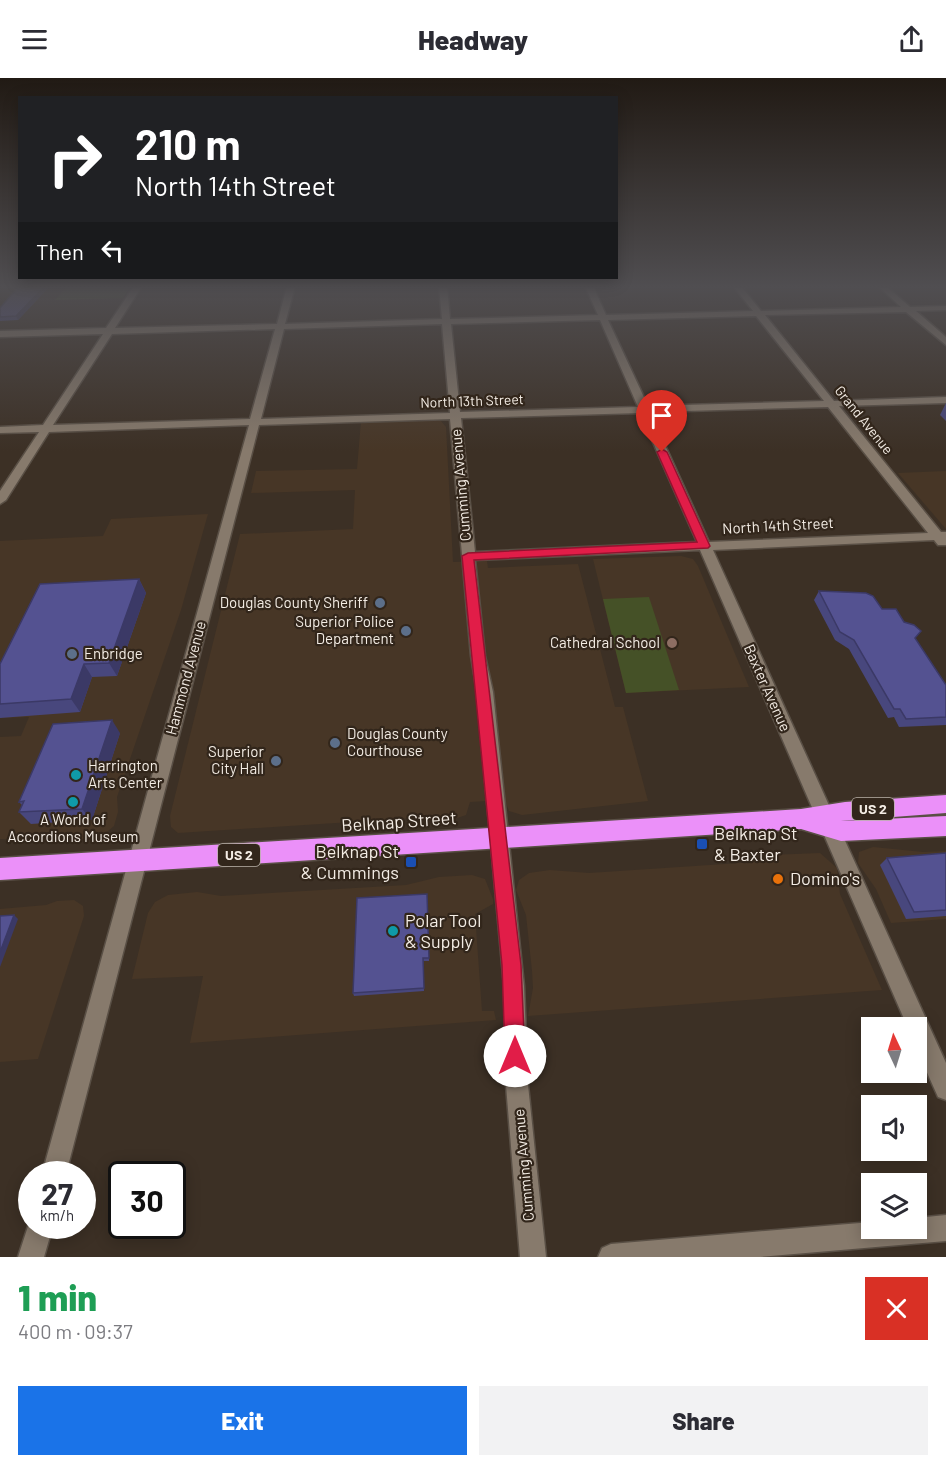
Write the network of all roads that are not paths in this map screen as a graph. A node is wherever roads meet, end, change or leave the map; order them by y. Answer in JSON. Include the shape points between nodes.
{"nodes":[{"id":1,"x":102,"y":341,"type":"edge"},
{"id":2,"x":276,"y":341,"type":"edge"},
{"id":3,"x":448,"y":341,"type":"edge"},
{"id":4,"x":613,"y":341,"type":"edge"},
{"id":5,"x":781,"y":341,"type":"edge"},
{"id":6,"x":946,"y":400,"type":"edge"},
{"id":7,"x":832,"y":404,"type":"junction"},
{"id":8,"x":644,"y":409,"type":"junction"},
{"id":9,"x":455,"y":416,"type":"junction"},
{"id":10,"x":255,"y":423,"type":"junction"},
{"id":11,"x":46,"y":429,"type":"junction"},
{"id":12,"x":0,"y":430,"type":"edge"},
{"id":13,"x":0,"y":500,"type":"edge"},
{"id":14,"x":943,"y":539,"type":"edge"},
{"id":15,"x":704,"y":546,"type":"junction"},
{"id":16,"x":468,"y":556,"type":"junction"},
{"id":17,"x":946,"y":804,"type":"edge"},
{"id":18,"x":826,"y":821,"type":"junction"},
{"id":19,"x":946,"y":825,"type":"edge"},
{"id":20,"x":499,"y":838,"type":"junction"},
{"id":21,"x":137,"y":861,"type":"junction"},
{"id":22,"x":0,"y":869,"type":"edge"},
{"id":23,"x":946,"y":1089,"type":"edge"},
{"id":24,"x":57,"y":1161,"type":"edge"},
{"id":25,"x":946,"y":1228,"type":"edge"},
{"id":26,"x":36,"y":1239,"type":"edge"},
{"id":27,"x":31,"y":1257,"type":"edge"},
{"id":28,"x":533,"y":1257,"type":"edge"},
{"id":29,"x":611,"y":1257,"type":"edge"}],
"edges":[{"from":1,"to":11,"type":"street"},
{"from":2,"to":10,"type":"street","name":"Hammond Avenue"},
{"from":3,"to":9,"type":"street","name":"Cumming Avenue"},
{"from":4,"to":8,"type":"street","name":"Baxter Avenue"},
{"from":5,"to":7,"type":"street","name":"Grand Avenue"},
{"from":6,"to":7,"type":"street","name":"North 13th Street"},
{"from":7,"to":8,"type":"street","name":"North 13th Street"},
{"from":7,"to":14,"type":"street","name":"Grand Avenue"},
{"from":8,"to":9,"type":"street","name":"North 13th Street"},
{"from":8,"to":15,"type":"street","name":"Baxter Avenue"},
{"from":9,"to":10,"type":"street","name":"North 13th Street"},
{"from":9,"to":16,"type":"street","name":"Cumming Avenue"},
{"from":10,"to":11,"type":"street","name":"North 13th Street"},
{"from":10,"to":21,"type":"street","name":"Hammond Avenue"},
{"from":11,"to":12,"type":"street","name":"North 13th Street"},
{"from":11,"to":13,"type":"street"},
{"from":14,"to":15,"type":"street","name":"North 14th Street"},
{"from":15,"to":16,"type":"street","name":"North 14th Street"},
{"from":15,"to":18,"type":"street","name":"Baxter Avenue"},
{"from":16,"to":20,"type":"street","name":"Cumming Avenue"},
{"from":17,"to":18,"type":"highway","name":"Belknap Street","number":"US 2"},
{"from":18,"to":19,"type":"highway","name":"Belknap Street","number":"US 2","via":[[855,831]]},
{"from":18,"to":20,"type":"highway","name":"Belknap Street","number":"US 2","via":[[801,819]]},
{"from":18,"to":23,"type":"street","name":"Baxter Avenue"},
{"from":20,"to":21,"type":"highway","name":"Belknap Street","number":"US 2"},
{"from":20,"to":28,"type":"street","name":"Cumming Avenue"},
{"from":21,"to":22,"type":"highway","name":"Belknap Street","number":"US 2"},
{"from":21,"to":24,"type":"street","name":"Hammond Avenue"},
{"from":25,"to":29,"type":"street"},
{"from":26,"to":27,"type":"street"}]}
